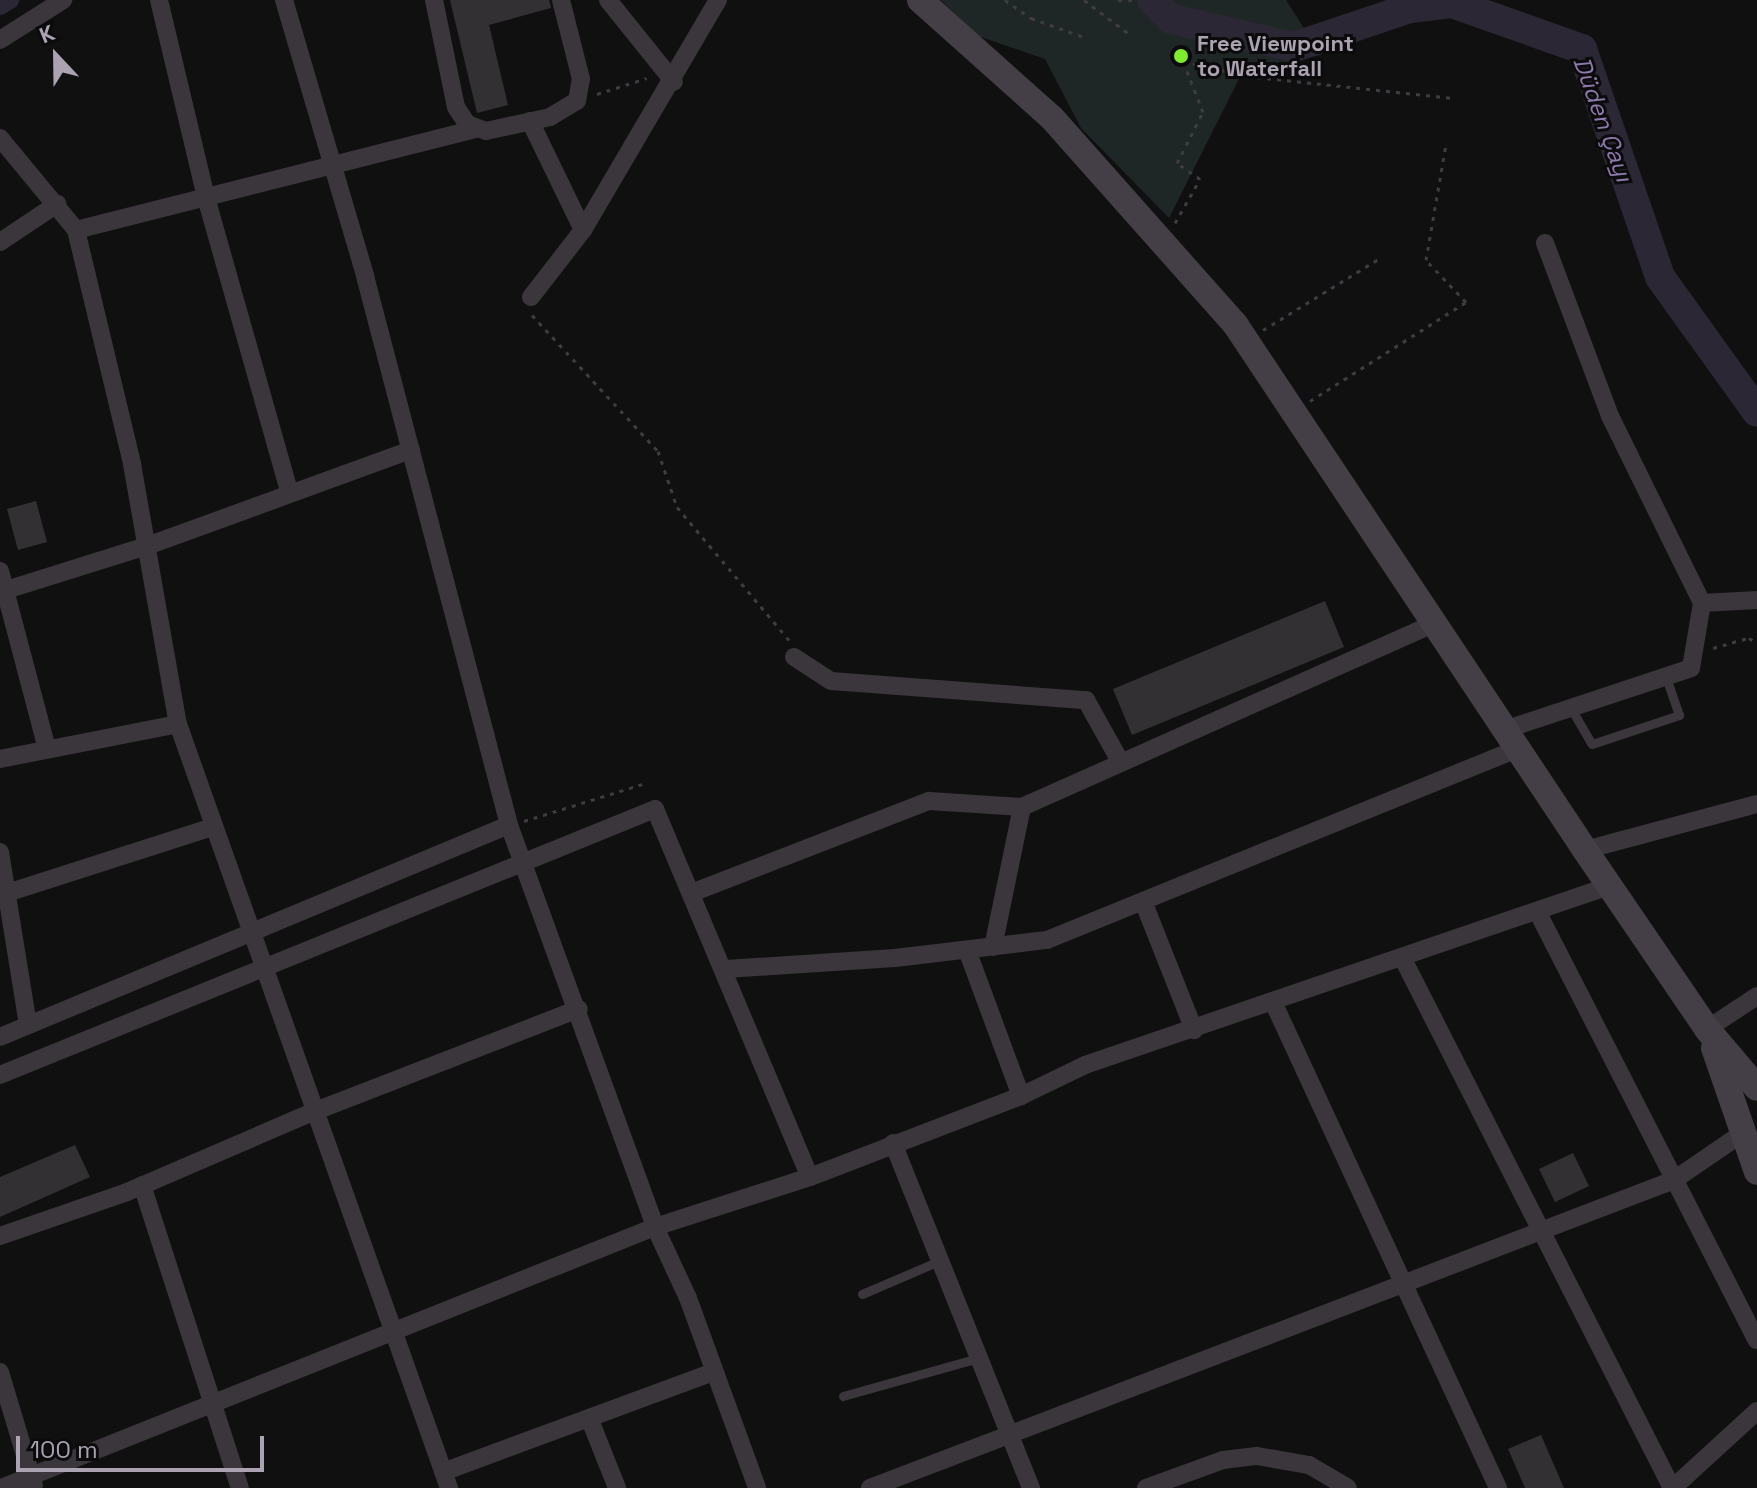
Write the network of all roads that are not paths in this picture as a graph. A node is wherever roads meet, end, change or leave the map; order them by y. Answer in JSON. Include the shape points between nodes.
{"nodes":[{"id":1,"x":63,"y":0,"type":"edge"},
{"id":2,"x":159,"y":0,"type":"edge"},
{"id":3,"x":284,"y":0,"type":"edge"},
{"id":4,"x":434,"y":0,"type":"edge"},
{"id":5,"x":561,"y":0,"type":"edge"},
{"id":6,"x":608,"y":0,"type":"edge"},
{"id":7,"x":718,"y":0,"type":"edge"},
{"id":8,"x":920,"y":0,"type":"edge"},
{"id":9,"x":0,"y":40,"type":"edge"},
{"id":10,"x":670,"y":77,"type":"junction"},
{"id":11,"x":530,"y":121,"type":"junction"},
{"id":12,"x":476,"y":129,"type":"junction"},
{"id":13,"x":0,"y":138,"type":"edge"},
{"id":14,"x":334,"y":170,"type":"junction"},
{"id":15,"x":207,"y":201,"type":"junction"},
{"id":16,"x":57,"y":204,"type":"junction"},
{"id":17,"x":76,"y":230,"type":"junction"},
{"id":18,"x":583,"y":230,"type":"junction"},
{"id":19,"x":0,"y":242,"type":"edge"},
{"id":20,"x":1545,"y":243,"type":"dead end"},
{"id":21,"x":531,"y":297,"type":"road end"},
{"id":22,"x":411,"y":450,"type":"junction"},
{"id":23,"x":289,"y":491,"type":"junction"},
{"id":24,"x":147,"y":546,"type":"junction"},
{"id":25,"x":0,"y":571,"type":"edge"},
{"id":26,"x":2,"y":591,"type":"edge"},
{"id":27,"x":1757,"y":600,"type":"edge"},
{"id":28,"x":1702,"y":603,"type":"junction"},
{"id":29,"x":1436,"y":623,"type":"junction"},
{"id":30,"x":794,"y":657,"type":"road end"},
{"id":31,"x":1666,"y":678,"type":"junction"},
{"id":32,"x":1572,"y":710,"type":"junction"},
{"id":33,"x":178,"y":724,"type":"junction"},
{"id":34,"x":1510,"y":740,"type":"junction"},
{"id":35,"x":47,"y":749,"type":"junction"},
{"id":36,"x":0,"y":759,"type":"edge"},
{"id":37,"x":1121,"y":763,"type":"junction"},
{"id":38,"x":1757,"y":804,"type":"edge"},
{"id":39,"x":1022,"y":807,"type":"junction"},
{"id":40,"x":509,"y":825,"type":"junction"},
{"id":41,"x":213,"y":827,"type":"junction"},
{"id":42,"x":1585,"y":850,"type":"junction"},
{"id":43,"x":0,"y":852,"type":"edge"},
{"id":44,"x":522,"y":862,"type":"junction"},
{"id":45,"x":1609,"y":886,"type":"junction"},
{"id":46,"x":694,"y":892,"type":"junction"},
{"id":47,"x":7,"y":893,"type":"junction"},
{"id":48,"x":1143,"y":901,"type":"junction"},
{"id":49,"x":1537,"y":911,"type":"junction"},
{"id":50,"x":249,"y":932,"type":"junction"},
{"id":51,"x":993,"y":947,"type":"junction"},
{"id":52,"x":967,"y":950,"type":"junction"},
{"id":53,"x":1402,"y":957,"type":"junction"},
{"id":54,"x":261,"y":966,"type":"junction"},
{"id":55,"x":726,"y":969,"type":"junction"},
{"id":56,"x":1757,"y":996,"type":"edge"},
{"id":57,"x":1274,"y":1004,"type":"junction"},
{"id":58,"x":579,"y":1009,"type":"junction"},
{"id":59,"x":28,"y":1025,"type":"junction"},
{"id":60,"x":1707,"y":1029,"type":"junction"},
{"id":61,"x":1194,"y":1030,"type":"junction"},
{"id":62,"x":0,"y":1037,"type":"edge"},
{"id":63,"x":0,"y":1075,"type":"edge"},
{"id":64,"x":1757,"y":1088,"type":"edge"},
{"id":65,"x":1021,"y":1096,"type":"junction"},
{"id":66,"x":313,"y":1112,"type":"junction"},
{"id":67,"x":1744,"y":1132,"type":"junction"},
{"id":68,"x":893,"y":1143,"type":"junction"},
{"id":69,"x":1757,"y":1172,"type":"edge"},
{"id":70,"x":810,"y":1177,"type":"junction"},
{"id":71,"x":1674,"y":1180,"type":"junction"},
{"id":72,"x":142,"y":1185,"type":"junction"},
{"id":73,"x":655,"y":1227,"type":"junction"},
{"id":74,"x":1538,"y":1233,"type":"junction"},
{"id":75,"x":0,"y":1236,"type":"edge"},
{"id":76,"x":939,"y":1261,"type":"junction"},
{"id":77,"x":1407,"y":1283,"type":"junction"},
{"id":78,"x":862,"y":1294,"type":"dead end"},
{"id":79,"x":391,"y":1334,"type":"junction"},
{"id":80,"x":1757,"y":1340,"type":"edge"},
{"id":81,"x":978,"y":1358,"type":"junction"},
{"id":82,"x":0,"y":1372,"type":"edge"},
{"id":83,"x":713,"y":1372,"type":"junction"},
{"id":84,"x":843,"y":1396,"type":"dead end"},
{"id":85,"x":212,"y":1405,"type":"junction"},
{"id":86,"x":1757,"y":1411,"type":"edge"},
{"id":87,"x":590,"y":1420,"type":"junction"},
{"id":88,"x":1008,"y":1436,"type":"junction"},
{"id":89,"x":446,"y":1480,"type":"edge"},
{"id":90,"x":33,"y":1482,"type":"edge"},
{"id":91,"x":1,"y":1488,"type":"edge"},
{"id":92,"x":240,"y":1488,"type":"edge"},
{"id":93,"x":617,"y":1488,"type":"edge"},
{"id":94,"x":757,"y":1488,"type":"edge"},
{"id":95,"x":870,"y":1488,"type":"edge"},
{"id":96,"x":1031,"y":1488,"type":"edge"},
{"id":97,"x":1146,"y":1488,"type":"edge"},
{"id":98,"x":1348,"y":1488,"type":"edge"},
{"id":99,"x":1498,"y":1488,"type":"edge"},
{"id":100,"x":1673,"y":1488,"type":"edge"}],
"edges":[{"from":1,"to":9,"type":"street"},
{"from":2,"to":15,"type":"street"},
{"from":3,"to":14,"type":"street"},
{"from":4,"to":12,"type":"street","via":[[456,107]]},
{"from":5,"to":11,"type":"street","via":[[581,79],[577,101],[570,109]]},
{"from":6,"to":10,"type":"street"},
{"from":7,"to":10,"type":"street"},
{"from":8,"to":29,"type":"street","via":[[1052,118],[1246,340]]},
{"from":10,"to":18,"type":"street"},
{"from":11,"to":12,"type":"street"},
{"from":11,"to":18,"type":"street"},
{"from":12,"to":14,"type":"street"},
{"from":13,"to":16,"type":"street"},
{"from":14,"to":15,"type":"street"},
{"from":14,"to":22,"type":"street"},
{"from":15,"to":17,"type":"street"},
{"from":15,"to":23,"type":"street"},
{"from":16,"to":17,"type":"street"},
{"from":16,"to":19,"type":"street"},
{"from":17,"to":24,"type":"street","via":[[97,302]]},
{"from":18,"to":21,"type":"street"},
{"from":20,"to":28,"type":"street","via":[[1610,416]]},
{"from":22,"to":23,"type":"street"},
{"from":22,"to":40,"type":"street"},
{"from":23,"to":24,"type":"street"},
{"from":24,"to":26,"type":"street"},
{"from":24,"to":33,"type":"street"},
{"from":25,"to":26,"type":"street"},
{"from":26,"to":35,"type":"street"},
{"from":27,"to":28,"type":"street"},
{"from":28,"to":31,"type":"street","via":[[1691,668]]},
{"from":29,"to":34,"type":"street"},
{"from":29,"to":37,"type":"street"},
{"from":30,"to":37,"type":"street","via":[[831,681],[1086,700]]},
{"from":31,"to":32,"type":"street"},
{"from":31,"to":32,"type":"lane","via":[[1679,715],[1592,744]]},
{"from":32,"to":34,"type":"street"},
{"from":33,"to":35,"type":"street"},
{"from":33,"to":41,"type":"street"},
{"from":34,"to":42,"type":"street"},
{"from":34,"to":48,"type":"street"},
{"from":35,"to":36,"type":"street"},
{"from":37,"to":39,"type":"street"},
{"from":38,"to":42,"type":"street"},
{"from":39,"to":46,"type":"street","via":[[929,801]]},
{"from":39,"to":51,"type":"street"},
{"from":40,"to":44,"type":"street"},
{"from":40,"to":50,"type":"street"},
{"from":41,"to":47,"type":"street"},
{"from":41,"to":50,"type":"street"},
{"from":42,"to":45,"type":"street"},
{"from":43,"to":47,"type":"street"},
{"from":44,"to":46,"type":"street","via":[[655,809]]},
{"from":44,"to":54,"type":"street"},
{"from":44,"to":58,"type":"street"},
{"from":45,"to":49,"type":"street"},
{"from":45,"to":60,"type":"street"},
{"from":46,"to":55,"type":"street"},
{"from":47,"to":59,"type":"street"},
{"from":48,"to":51,"type":"street","via":[[1047,940]]},
{"from":48,"to":61,"type":"street"},
{"from":49,"to":53,"type":"street"},
{"from":49,"to":71,"type":"street"},
{"from":50,"to":54,"type":"street"},
{"from":50,"to":59,"type":"street"},
{"from":51,"to":52,"type":"street"},
{"from":52,"to":55,"type":"street"},
{"from":52,"to":65,"type":"street"},
{"from":53,"to":57,"type":"street"},
{"from":53,"to":74,"type":"street"},
{"from":54,"to":63,"type":"street"},
{"from":54,"to":66,"type":"street"},
{"from":55,"to":70,"type":"street"},
{"from":56,"to":60,"type":"street"},
{"from":57,"to":61,"type":"street"},
{"from":57,"to":77,"type":"street"},
{"from":58,"to":66,"type":"street"},
{"from":58,"to":73,"type":"street"},
{"from":59,"to":62,"type":"street"},
{"from":60,"to":64,"type":"street"},
{"from":60,"to":67,"type":"street"},
{"from":61,"to":65,"type":"street","via":[[1085,1065]]},
{"from":65,"to":68,"type":"street"},
{"from":66,"to":72,"type":"street"},
{"from":66,"to":79,"type":"street"},
{"from":67,"to":69,"type":"street"},
{"from":67,"to":71,"type":"street"},
{"from":68,"to":70,"type":"street"},
{"from":68,"to":76,"type":"street"},
{"from":70,"to":73,"type":"street"},
{"from":71,"to":74,"type":"street"},
{"from":71,"to":80,"type":"street"},
{"from":72,"to":75,"type":"street"},
{"from":72,"to":85,"type":"street"},
{"from":73,"to":79,"type":"street"},
{"from":73,"to":83,"type":"street","via":[[688,1298]]},
{"from":74,"to":77,"type":"street"},
{"from":74,"to":100,"type":"street"},
{"from":76,"to":78,"type":"lane"},
{"from":76,"to":81,"type":"street"},
{"from":77,"to":88,"type":"street"},
{"from":77,"to":99,"type":"street"},
{"from":79,"to":85,"type":"street"},
{"from":79,"to":89,"type":"street"},
{"from":81,"to":84,"type":"lane"},
{"from":81,"to":88,"type":"street"},
{"from":82,"to":90,"type":"street"},
{"from":83,"to":87,"type":"street"},
{"from":83,"to":94,"type":"street"},
{"from":85,"to":90,"type":"street"},
{"from":85,"to":92,"type":"street"},
{"from":86,"to":100,"type":"street"},
{"from":87,"to":89,"type":"street"},
{"from":87,"to":93,"type":"street"},
{"from":88,"to":95,"type":"street"},
{"from":88,"to":96,"type":"street"},
{"from":90,"to":91,"type":"street"},
{"from":97,"to":98,"type":"street","via":[[1223,1460],[1257,1456],[1309,1465]]}]}
